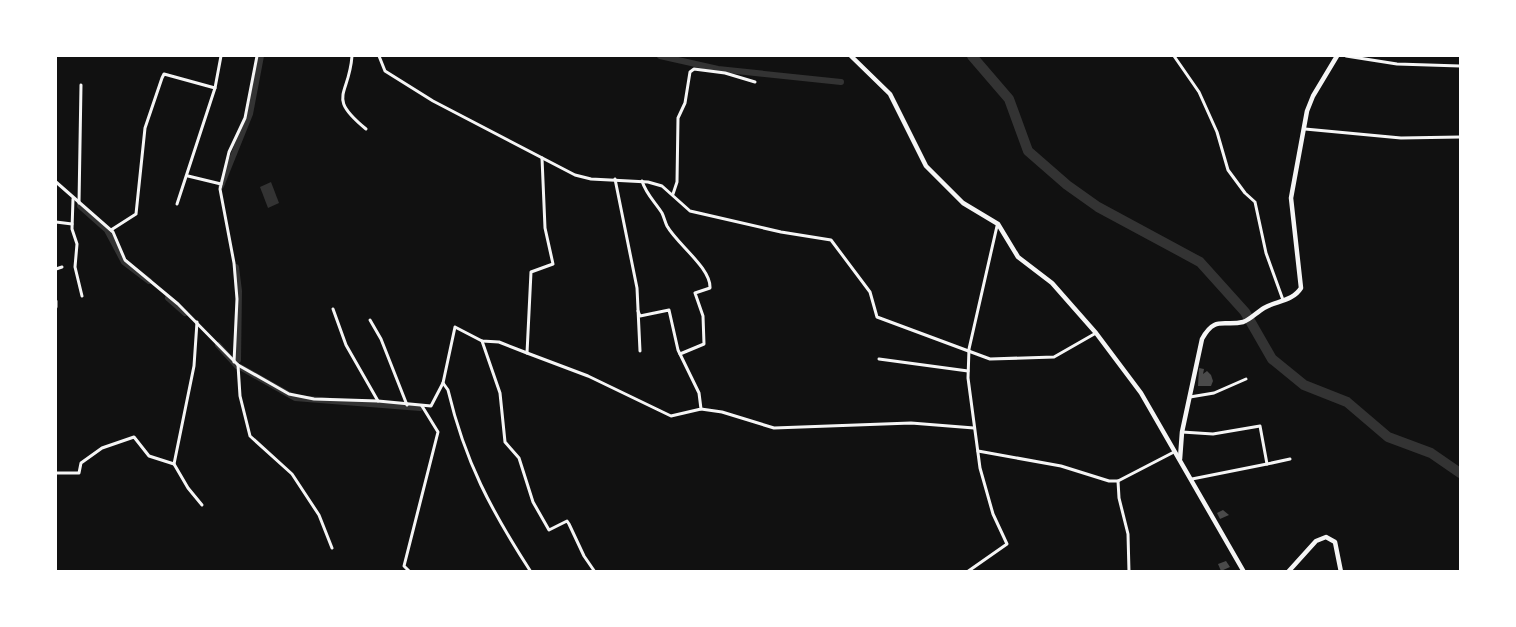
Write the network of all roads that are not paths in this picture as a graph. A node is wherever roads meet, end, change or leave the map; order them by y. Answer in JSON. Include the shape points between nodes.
{"nodes":[{"id":1,"x":221,"y":56,"type":"edge"},
{"id":2,"x":257,"y":56,"type":"edge"},
{"id":3,"x":352,"y":56,"type":"edge"},
{"id":4,"x":379,"y":56,"type":"edge"},
{"id":5,"x":851,"y":56,"type":"edge"},
{"id":6,"x":1174,"y":56,"type":"edge"},
{"id":7,"x":1338,"y":56,"type":"edge"},
{"id":8,"x":1346,"y":56,"type":"edge"},
{"id":9,"x":1461,"y":66,"type":"edge"},
{"id":10,"x":755,"y":82,"type":"dead end"},
{"id":11,"x":81,"y":85,"type":"dead end"},
{"id":12,"x":215,"y":88,"type":"junction"},
{"id":13,"x":366,"y":129,"type":"dead end"},
{"id":14,"x":1305,"y":129,"type":"junction"},
{"id":15,"x":1461,"y":137,"type":"edge"},
{"id":16,"x":542,"y":158,"type":"junction"},
{"id":17,"x":187,"y":176,"type":"junction"},
{"id":18,"x":615,"y":179,"type":"junction"},
{"id":19,"x":642,"y":181,"type":"junction"},
{"id":20,"x":56,"y":182,"type":"edge"},
{"id":21,"x":221,"y":184,"type":"junction"},
{"id":22,"x":673,"y":194,"type":"junction"},
{"id":23,"x":74,"y":199,"type":"junction"},
{"id":24,"x":79,"y":204,"type":"junction"},
{"id":25,"x":177,"y":204,"type":"dead end"},
{"id":26,"x":56,"y":222,"type":"edge"},
{"id":27,"x":72,"y":224,"type":"junction"},
{"id":28,"x":998,"y":224,"type":"junction"},
{"id":29,"x":111,"y":230,"type":"junction"},
{"id":30,"x":62,"y":267,"type":"dead end"},
{"id":31,"x":56,"y":269,"type":"edge"},
{"id":32,"x":82,"y":296,"type":"dead end"},
{"id":33,"x":1283,"y":300,"type":"junction"},
{"id":34,"x":56,"y":301,"type":"edge"},
{"id":35,"x":56,"y":307,"type":"edge"},
{"id":36,"x":333,"y":309,"type":"dead end"},
{"id":37,"x":638,"y":311,"type":"junction"},
{"id":38,"x":370,"y":320,"type":"dead end"},
{"id":39,"x":197,"y":322,"type":"junction"},
{"id":40,"x":1096,"y":333,"type":"junction"},
{"id":41,"x":482,"y":341,"type":"junction"},
{"id":42,"x":969,"y":349,"type":"junction"},
{"id":43,"x":640,"y":351,"type":"dead end"},
{"id":44,"x":527,"y":353,"type":"junction"},
{"id":45,"x":679,"y":354,"type":"junction"},
{"id":46,"x":879,"y":359,"type":"dead end"},
{"id":47,"x":236,"y":364,"type":"junction"},
{"id":48,"x":968,"y":371,"type":"junction"},
{"id":49,"x":1246,"y":379,"type":"dead end"},
{"id":50,"x":442,"y":383,"type":"junction"},
{"id":51,"x":1190,"y":397,"type":"junction"},
{"id":52,"x":378,"y":401,"type":"junction"},
{"id":53,"x":407,"y":405,"type":"junction"},
{"id":54,"x":422,"y":406,"type":"junction"},
{"id":55,"x":701,"y":409,"type":"junction"},
{"id":56,"x":974,"y":428,"type":"junction"},
{"id":57,"x":1182,"y":432,"type":"junction"},
{"id":58,"x":978,"y":451,"type":"junction"},
{"id":59,"x":1174,"y":452,"type":"junction"},
{"id":60,"x":1180,"y":459,"type":"junction"},
{"id":61,"x":1290,"y":459,"type":"dead end"},
{"id":62,"x":174,"y":464,"type":"junction"},
{"id":63,"x":1267,"y":464,"type":"junction"},
{"id":64,"x":56,"y":472,"type":"edge"},
{"id":65,"x":1192,"y":479,"type":"junction"},
{"id":66,"x":1118,"y":481,"type":"junction"},
{"id":67,"x":202,"y":505,"type":"dead end"},
{"id":68,"x":332,"y":548,"type":"dead end"},
{"id":69,"x":410,"y":572,"type":"edge"},
{"id":70,"x":531,"y":572,"type":"edge"},
{"id":71,"x":595,"y":572,"type":"edge"},
{"id":72,"x":967,"y":572,"type":"edge"},
{"id":73,"x":1129,"y":572,"type":"edge"},
{"id":74,"x":1244,"y":572,"type":"edge"},
{"id":75,"x":1288,"y":572,"type":"edge"},
{"id":76,"x":1341,"y":572,"type":"edge"}],
"edges":[{"from":1,"to":12,"type":"street"},
{"from":2,"to":21,"type":"street","via":[[245,118]]},
{"from":3,"to":13,"type":"street","via":[[342,98],[345,111]]},
{"from":4,"to":16,"type":"street","via":[[392,77],[466,121]]},
{"from":5,"to":28,"type":"main road","via":[[890,94],[926,166],[963,203]]},
{"from":6,"to":33,"type":"street","via":[[1199,92],[1228,170],[1256,202],[1266,253]]},
{"from":7,"to":14,"type":"main road","via":[[1313,96]]},
{"from":8,"to":9,"type":"street","via":[[1397,64]]},
{"from":10,"to":22,"type":"street","via":[[725,73],[694,69],[690,72],[678,118],[677,182]]},
{"from":11,"to":24,"type":"street"},
{"from":12,"to":17,"type":"street"},
{"from":12,"to":29,"type":"street","via":[[164,75],[145,128],[136,214]]},
{"from":14,"to":15,"type":"street","via":[[1401,138]]},
{"from":14,"to":33,"type":"main road","via":[[1291,198],[1301,288],[1294,297]]},
{"from":16,"to":18,"type":"street","via":[[575,175]]},
{"from":16,"to":44,"type":"street","via":[[545,228],[553,264],[531,272]]},
{"from":17,"to":21,"type":"street"},
{"from":17,"to":25,"type":"street"},
{"from":18,"to":19,"type":"street"},
{"from":18,"to":37,"type":"street","via":[[633,263]]},
{"from":19,"to":22,"type":"street","via":[[662,186]]},
{"from":19,"to":45,"type":"street","via":[[667,226],[710,285],[695,293],[703,316],[704,344]]},
{"from":20,"to":23,"type":"street"},
{"from":21,"to":47,"type":"street","via":[[237,299]]},
{"from":22,"to":42,"type":"street","via":[[690,211],[831,240],[870,292],[877,317]]},
{"from":23,"to":24,"type":"street"},
{"from":23,"to":27,"type":"street"},
{"from":24,"to":29,"type":"street"},
{"from":26,"to":27,"type":"street"},
{"from":27,"to":32,"type":"street"},
{"from":28,"to":40,"type":"main road","via":[[1018,257],[1052,283]]},
{"from":28,"to":42,"type":"street"},
{"from":29,"to":39,"type":"street","via":[[125,260]]},
{"from":30,"to":31,"type":"street"},
{"from":33,"to":51,"type":"main road","via":[[1244,322],[1223,321],[1207,330]]},
{"from":34,"to":35,"type":"street"},
{"from":36,"to":52,"type":"street","via":[[346,345]]},
{"from":37,"to":43,"type":"street"},
{"from":37,"to":45,"type":"street","via":[[640,316],[669,310]]},
{"from":38,"to":53,"type":"street"},
{"from":39,"to":47,"type":"street"},
{"from":39,"to":62,"type":"street","via":[[194,366]]},
{"from":40,"to":42,"type":"street","via":[[1054,357],[990,359]]},
{"from":40,"to":59,"type":"main road","via":[[1140,393]]},
{"from":41,"to":44,"type":"street","via":[[499,342]]},
{"from":41,"to":50,"type":"street","via":[[455,327]]},
{"from":41,"to":71,"type":"street","via":[[500,393],[506,442],[519,458],[539,515],[549,530],[567,521]]},
{"from":42,"to":48,"type":"street"},
{"from":44,"to":55,"type":"street","via":[[588,376],[671,416]]},
{"from":45,"to":55,"type":"street","via":[[699,393]]},
{"from":46,"to":48,"type":"street"},
{"from":47,"to":52,"type":"street","via":[[289,394],[314,399]]},
{"from":47,"to":68,"type":"street","via":[[250,436],[292,474],[319,515]]},
{"from":48,"to":56,"type":"street"},
{"from":49,"to":51,"type":"street","via":[[1214,393]]},
{"from":50,"to":54,"type":"street","via":[[430,406]]},
{"from":50,"to":70,"type":"street","via":[[448,390],[462,443],[480,488]]},
{"from":51,"to":57,"type":"main road"},
{"from":52,"to":53,"type":"street"},
{"from":53,"to":54,"type":"street"},
{"from":54,"to":69,"type":"street","via":[[438,432],[404,566]]},
{"from":55,"to":56,"type":"street","via":[[774,428],[911,423]]},
{"from":56,"to":58,"type":"street"},
{"from":57,"to":60,"type":"main road"},
{"from":57,"to":63,"type":"street","via":[[1213,434],[1260,426]]},
{"from":58,"to":66,"type":"street"},
{"from":58,"to":72,"type":"street","via":[[986,491],[1006,544]]},
{"from":59,"to":60,"type":"main road"},
{"from":59,"to":66,"type":"street"},
{"from":60,"to":65,"type":"main road"},
{"from":61,"to":63,"type":"street"},
{"from":62,"to":64,"type":"street","via":[[149,456],[134,437],[102,448],[81,463],[79,472]]},
{"from":62,"to":67,"type":"street"},
{"from":63,"to":65,"type":"street"},
{"from":65,"to":74,"type":"main road"},
{"from":66,"to":73,"type":"street","via":[[1128,534]]},
{"from":75,"to":76,"type":"main road","via":[[1316,541],[1326,537],[1335,542]]}]}
